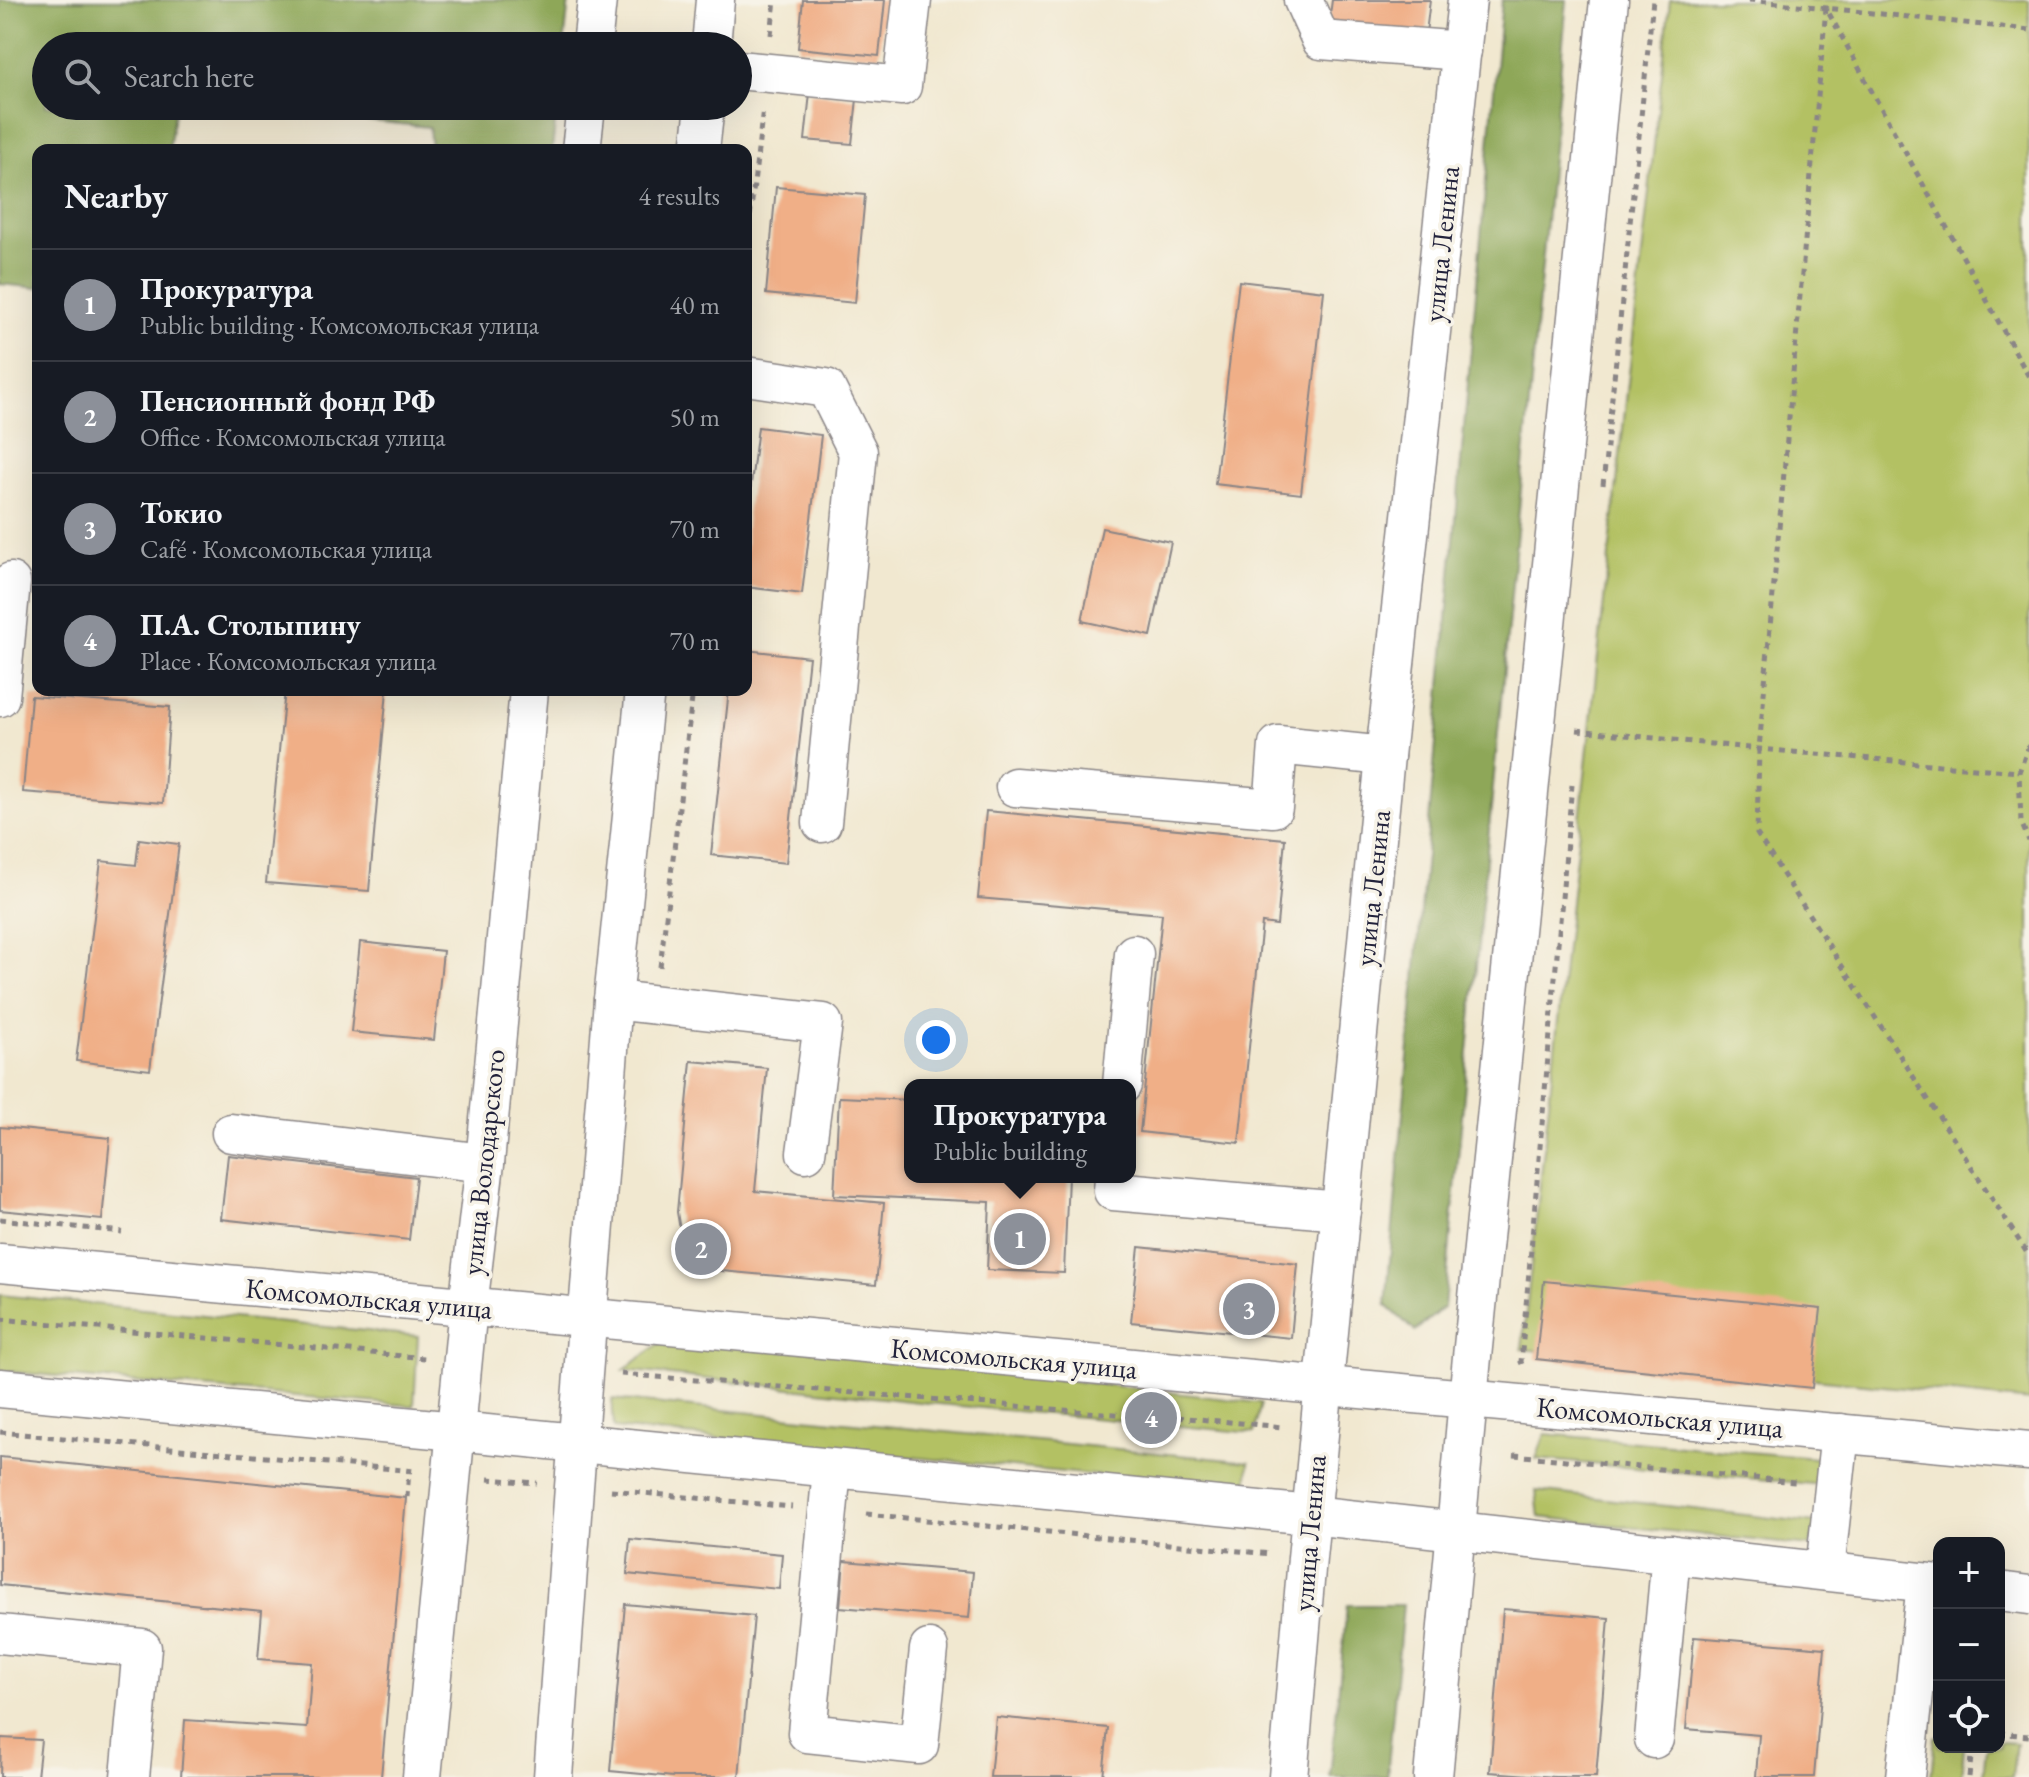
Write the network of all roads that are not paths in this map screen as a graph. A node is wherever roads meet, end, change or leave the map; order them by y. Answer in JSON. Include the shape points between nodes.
{"nodes":[{"id":1,"x":597,"y":0,"type":"edge"},
{"id":2,"x":715,"y":0,"type":"edge"},
{"id":3,"x":912,"y":0,"type":"edge"},
{"id":4,"x":1303,"y":0,"type":"edge"},
{"id":5,"x":1467,"y":0,"type":"edge"},
{"id":6,"x":1609,"y":0,"type":"edge"},
{"id":7,"x":594,"y":32,"type":"edge"},
{"id":8,"x":712,"y":32,"type":"edge"},
{"id":9,"x":1462,"y":51,"type":"junction"},
{"id":10,"x":753,"y":71,"type":"edge"},
{"id":11,"x":584,"y":120,"type":"edge"},
{"id":12,"x":703,"y":120,"type":"edge"},
{"id":13,"x":582,"y":144,"type":"edge"},
{"id":14,"x":701,"y":144,"type":"edge"},
{"id":15,"x":752,"y":377,"type":"edge"},
{"id":16,"x":11,"y":582,"type":"dead end"},
{"id":17,"x":528,"y":696,"type":"edge"},
{"id":18,"x":644,"y":696,"type":"edge"},
{"id":19,"x":0,"y":697,"type":"edge"},
{"id":20,"x":1385,"y":756,"type":"junction"},
{"id":21,"x":1015,"y":787,"type":"dead end"},
{"id":22,"x":822,"y":823,"type":"dead end"},
{"id":23,"x":1134,"y":954,"type":"dead end"},
{"id":24,"x":613,"y":1000,"type":"junction"},
{"id":25,"x":1123,"y":1079,"type":"edge"},
{"id":26,"x":231,"y":1133,"type":"dead end"},
{"id":27,"x":806,"y":1153,"type":"dead end"},
{"id":28,"x":485,"y":1163,"type":"junction"},
{"id":29,"x":1114,"y":1183,"type":"edge"},
{"id":30,"x":1341,"y":1211,"type":"junction"},
{"id":31,"x":0,"y":1263,"type":"edge"},
{"id":32,"x":468,"y":1307,"type":"junction"},
{"id":33,"x":589,"y":1319,"type":"junction"},
{"id":34,"x":1323,"y":1387,"type":"junction"},
{"id":35,"x":0,"y":1388,"type":"edge"},
{"id":36,"x":1468,"y":1399,"type":"junction"},
{"id":37,"x":456,"y":1431,"type":"junction"},
{"id":38,"x":1840,"y":1433,"type":"junction"},
{"id":39,"x":578,"y":1443,"type":"junction"},
{"id":40,"x":2029,"y":1451,"type":"edge"},
{"id":41,"x":832,"y":1469,"type":"junction"},
{"id":42,"x":1311,"y":1515,"type":"junction"},
{"id":43,"x":1457,"y":1530,"type":"junction"},
{"id":44,"x":1671,"y":1554,"type":"junction"},
{"id":45,"x":1825,"y":1570,"type":"junction"},
{"id":46,"x":1932,"y":1584,"type":"edge"},
{"id":47,"x":2005,"y":1592,"type":"edge"},
{"id":48,"x":2029,"y":1595,"type":"edge"},
{"id":49,"x":0,"y":1634,"type":"edge"},
{"id":50,"x":929,"y":1649,"type":"dead end"},
{"id":51,"x":1654,"y":1739,"type":"dead end"},
{"id":52,"x":557,"y":1776,"type":"edge"},
{"id":53,"x":130,"y":1777,"type":"edge"},
{"id":54,"x":422,"y":1777,"type":"edge"},
{"id":55,"x":1288,"y":1777,"type":"edge"},
{"id":56,"x":1433,"y":1777,"type":"edge"},
{"id":57,"x":1905,"y":1777,"type":"edge"}],
"edges":[{"from":1,"to":7,"type":"street"},
{"from":2,"to":8,"type":"street"},
{"from":3,"to":10,"type":"street","via":[[902,86]]},
{"from":4,"to":9,"type":"street","via":[[1321,40]]},
{"from":5,"to":9,"type":"street","name":"улица Ленина"},
{"from":6,"to":36,"type":"street"},
{"from":9,"to":20,"type":"street","name":"улица Ленина"},
{"from":11,"to":13,"type":"street"},
{"from":12,"to":14,"type":"street"},
{"from":15,"to":22,"type":"street","via":[[826,388],[858,452]]},
{"from":16,"to":19,"type":"street"},
{"from":17,"to":28,"type":"street","name":"улица Володарского"},
{"from":18,"to":24,"type":"street"},
{"from":20,"to":21,"type":"street","via":[[1278,745],[1273,808]]},
{"from":20,"to":30,"type":"street","name":"улица Ленина"},
{"from":23,"to":25,"type":"street"},
{"from":24,"to":27,"type":"street","via":[[823,1023]]},
{"from":24,"to":33,"type":"street"},
{"from":26,"to":28,"type":"street"},
{"from":28,"to":32,"type":"street","name":"улица Володарского"},
{"from":29,"to":30,"type":"street","via":[[1113,1191]]},
{"from":30,"to":34,"type":"street","name":"улица Ленина"},
{"from":31,"to":32,"type":"street","name":"Комсомольская улица"},
{"from":32,"to":33,"type":"street","name":"Комсомольская улица"},
{"from":32,"to":37,"type":"street","name":"улица Володарского"},
{"from":33,"to":34,"type":"street","name":"Комсомольская улица"},
{"from":33,"to":39,"type":"street"},
{"from":34,"to":36,"type":"street","name":"Комсомольская улица"},
{"from":34,"to":42,"type":"street","name":"улица Ленина"},
{"from":35,"to":37,"type":"street"},
{"from":36,"to":38,"type":"street","name":"Комсомольская улица"},
{"from":36,"to":43,"type":"street"},
{"from":37,"to":39,"type":"street"},
{"from":37,"to":54,"type":"street","name":"улица Володарского"},
{"from":38,"to":40,"type":"street","name":"Комсомольская улица"},
{"from":38,"to":45,"type":"street"},
{"from":39,"to":41,"type":"street"},
{"from":39,"to":52,"type":"street"},
{"from":41,"to":42,"type":"street"},
{"from":41,"to":50,"type":"street","via":[[807,1733],[919,1745]]},
{"from":42,"to":43,"type":"street"},
{"from":42,"to":55,"type":"street","name":"улица Ленина"},
{"from":43,"to":44,"type":"street"},
{"from":43,"to":56,"type":"street"},
{"from":44,"to":45,"type":"street"},
{"from":44,"to":51,"type":"street"},
{"from":45,"to":46,"type":"street"},
{"from":46,"to":57,"type":"street"},
{"from":47,"to":48,"type":"street"},
{"from":49,"to":53,"type":"street","via":[[142,1648]]}]}
